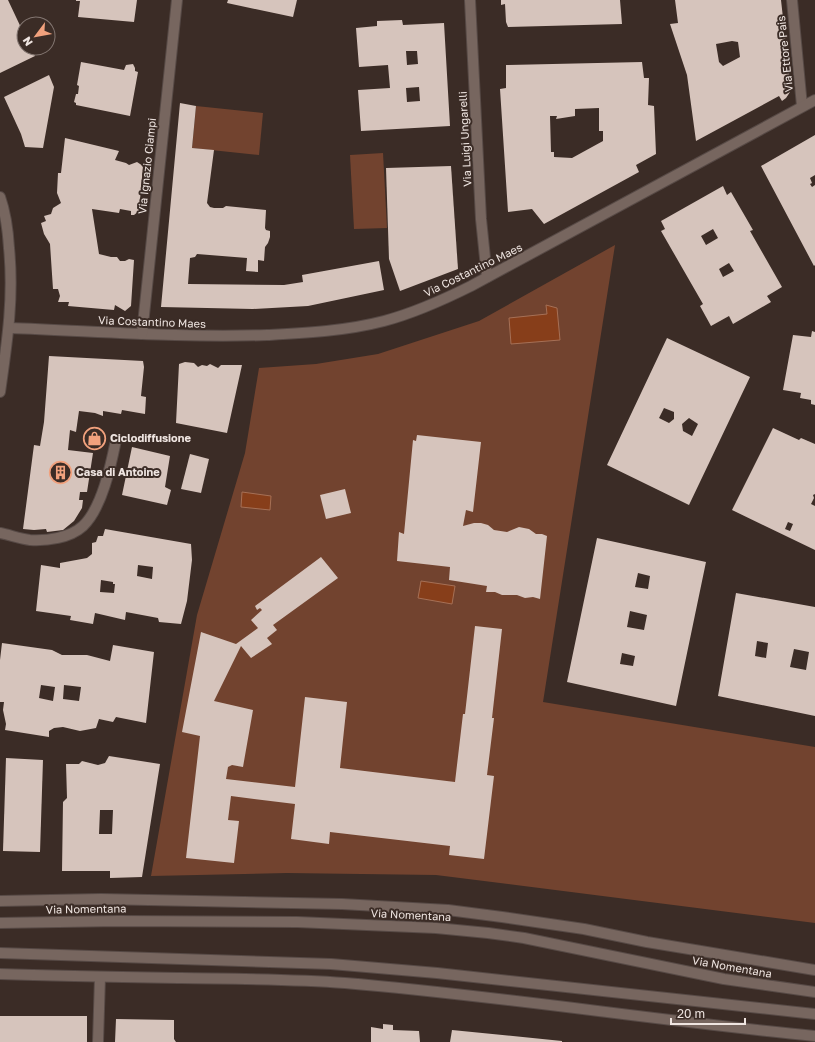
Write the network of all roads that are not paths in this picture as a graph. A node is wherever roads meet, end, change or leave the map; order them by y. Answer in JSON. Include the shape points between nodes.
{"nodes":[{"id":1,"x":177,"y":0,"type":"edge"},
{"id":2,"x":470,"y":0,"type":"edge"},
{"id":3,"x":792,"y":0,"type":"edge"},
{"id":4,"x":815,"y":100,"type":"edge"},
{"id":5,"x":802,"y":106,"type":"junction"},
{"id":6,"x":0,"y":197,"type":"edge"},
{"id":7,"x":487,"y":277,"type":"junction"},
{"id":8,"x":9,"y":328,"type":"junction"},
{"id":9,"x":142,"y":334,"type":"junction"},
{"id":10,"x":0,"y":392,"type":"edge"},
{"id":11,"x":116,"y":440,"type":"dead end"},
{"id":12,"x":0,"y":533,"type":"edge"},
{"id":13,"x":0,"y":901,"type":"edge"},
{"id":14,"x":0,"y":923,"type":"edge"},
{"id":15,"x":0,"y":953,"type":"edge"},
{"id":16,"x":815,"y":970,"type":"edge"},
{"id":17,"x":0,"y":974,"type":"edge"},
{"id":18,"x":100,"y":977,"type":"junction"},
{"id":19,"x":815,"y":992,"type":"edge"},
{"id":20,"x":815,"y":1014,"type":"edge"},
{"id":21,"x":815,"y":1036,"type":"edge"},
{"id":22,"x":98,"y":1042,"type":"edge"}],
"edges":[{"from":1,"to":9,"type":"street","name":"Via Ignazio Ciampi"},
{"from":2,"to":7,"type":"street","name":"Via Luigi Ungarelli","via":[[481,219]]},
{"from":3,"to":5,"type":"street","name":"Via Ettore Pais"},
{"from":4,"to":5,"type":"street","name":"Via Costantino Maes"},
{"from":5,"to":7,"type":"street","name":"Via Costantino Maes"},
{"from":6,"to":8,"type":"street","via":[[8,230],[11,264]]},
{"from":7,"to":9,"type":"street","name":"Via Costantino Maes","via":[[436,303],[383,321],[361,325],[276,334]]},
{"from":8,"to":9,"type":"street","name":"Via Costantino Maes"},
{"from":8,"to":10,"type":"street"},
{"from":11,"to":12,"type":"street","via":[[111,467],[102,492],[84,526],[74,533],[52,539],[31,540]]},
{"from":13,"to":16,"type":"street","name":"Via Nomentana","via":[[102,899],[342,904],[448,910],[584,929],[662,945]]},
{"from":14,"to":19,"type":"street","name":"Via Nomentana","via":[[274,922],[436,928],[524,938],[724,979]]},
{"from":15,"to":20,"type":"street","via":[[339,964]]},
{"from":17,"to":18,"type":"street"},
{"from":18,"to":21,"type":"street","via":[[344,983]]},
{"from":18,"to":22,"type":"street"}]}
